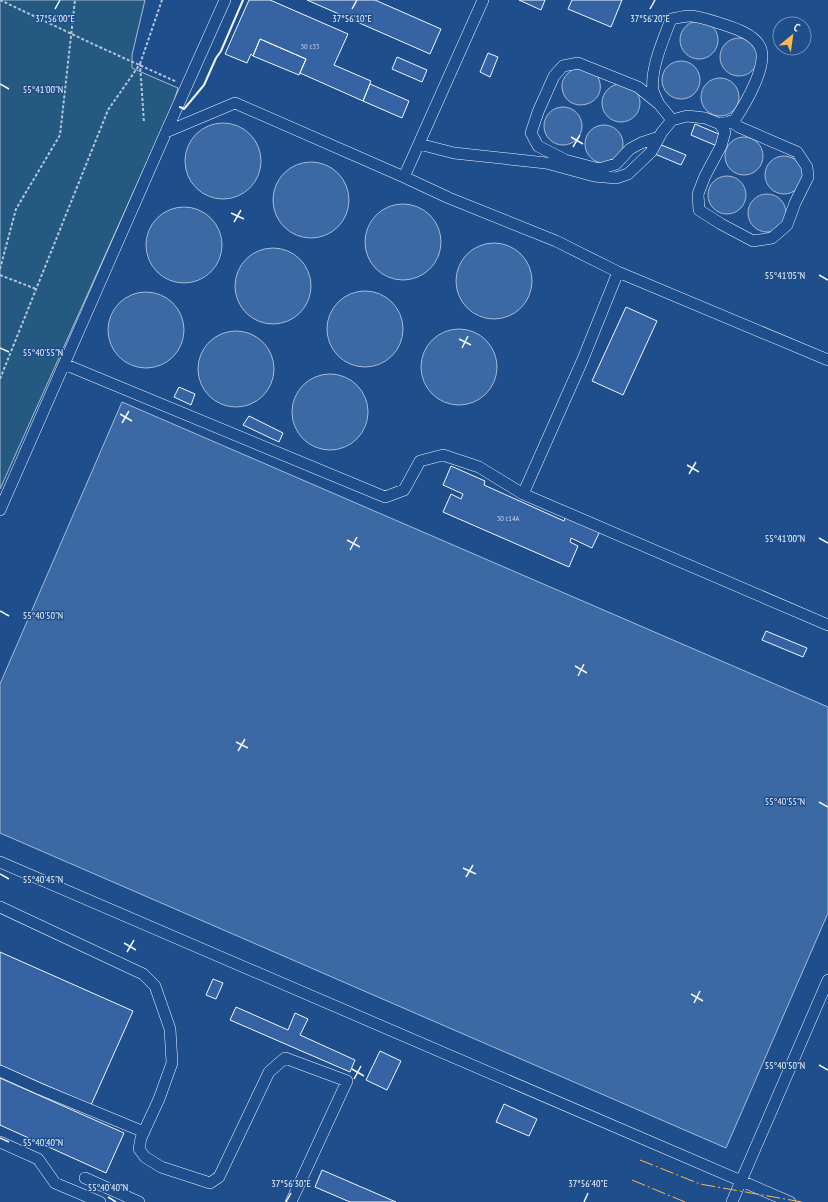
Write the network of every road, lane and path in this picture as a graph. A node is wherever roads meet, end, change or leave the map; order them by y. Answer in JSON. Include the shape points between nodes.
{"nodes":[{"id":1,"x":0,"y":0,"type":"edge"},
{"id":2,"x":75,"y":0,"type":"edge"},
{"id":3,"x":162,"y":0,"type":"edge"},
{"id":4,"x":225,"y":0,"type":"edge"},
{"id":5,"x":483,"y":0,"type":"edge"},
{"id":6,"x":72,"y":34,"type":"junction"},
{"id":7,"x":140,"y":64,"type":"junction"},
{"id":8,"x":178,"y":82,"type":"dead end"},
{"id":9,"x":659,"y":104,"type":"junction"},
{"id":10,"x":672,"y":120,"type":"junction"},
{"id":11,"x":726,"y":123,"type":"junction"},
{"id":12,"x":144,"y":124,"type":"dead end"},
{"id":13,"x":166,"y":132,"type":"junction"},
{"id":14,"x":659,"y":137,"type":"junction"},
{"id":15,"x":419,"y":144,"type":"junction"},
{"id":16,"x":404,"y":177,"type":"junction"},
{"id":17,"x":0,"y":269,"type":"edge"},
{"id":18,"x":618,"y":272,"type":"junction"},
{"id":19,"x":0,"y":275,"type":"edge"},
{"id":20,"x":36,"y":289,"type":"junction"},
{"id":21,"x":828,"y":360,"type":"edge"},
{"id":22,"x":64,"y":364,"type":"junction"},
{"id":23,"x":0,"y":380,"type":"edge"},
{"id":24,"x":523,"y":494,"type":"junction"},
{"id":25,"x":0,"y":510,"type":"edge"},
{"id":26,"x":828,"y":624,"type":"edge"},
{"id":27,"x":0,"y":862,"type":"edge"},
{"id":28,"x":0,"y":907,"type":"edge"},
{"id":29,"x":828,"y":980,"type":"edge"},
{"id":30,"x":0,"y":1072,"type":"edge"},
{"id":31,"x":144,"y":1132,"type":"junction"},
{"id":32,"x":0,"y":1142,"type":"edge"},
{"id":33,"x":85,"y":1178,"type":"dead end"},
{"id":34,"x":741,"y":1182,"type":"junction"},
{"id":35,"x":100,"y":1202,"type":"edge"},
{"id":36,"x":139,"y":1202,"type":"edge"},
{"id":37,"x":291,"y":1202,"type":"edge"},
{"id":38,"x":732,"y":1202,"type":"edge"},
{"id":39,"x":790,"y":1202,"type":"edge"}],
"edges":[{"from":1,"to":6,"type":"path"},
{"from":2,"to":6,"type":"path"},
{"from":3,"to":7,"type":"path"},
{"from":4,"to":13,"type":"lane"},
{"from":5,"to":15,"type":"lane"},
{"from":6,"to":7,"type":"path"},
{"from":6,"to":17,"type":"path","via":[[60,135],[16,209]]},
{"from":7,"to":8,"type":"path"},
{"from":7,"to":12,"type":"path"},
{"from":7,"to":20,"type":"path","via":[[108,110]]},
{"from":9,"to":10,"type":"lane"},
{"from":9,"to":11,"type":"lane","via":[[653,90],[654,72],[671,19],[689,16],[718,22],[744,32],[760,45],[763,58],[747,101],[734,121]]},
{"from":9,"to":14,"type":"lane","via":[[638,87],[625,81],[578,63],[563,66],[554,76],[531,133],[538,146],[565,160],[598,169],[616,164],[630,149]]},
{"from":10,"to":11,"type":"lane","via":[[687,116]]},
{"from":10,"to":14,"type":"lane"},
{"from":11,"to":11,"type":"lane","via":[[721,146],[698,194],[699,210],[753,241],[772,238],[787,225],[808,177],[807,167],[797,152]]},
{"from":13,"to":16,"type":"lane","via":[[236,103]]},
{"from":13,"to":22,"type":"lane"},
{"from":14,"to":15,"type":"lane","via":[[651,152],[628,174],[616,178],[594,176],[546,163],[454,153]]},
{"from":15,"to":16,"type":"lane"},
{"from":16,"to":18,"type":"lane","via":[[556,241]]},
{"from":18,"to":21,"type":"lane"},
{"from":18,"to":24,"type":"lane","via":[[583,359]]},
{"from":19,"to":20,"type":"path"},
{"from":20,"to":23,"type":"path"},
{"from":22,"to":24,"type":"lane","via":[[384,497],[404,490],[420,461],[443,455],[479,467]]},
{"from":22,"to":25,"type":"lane"},
{"from":24,"to":26,"type":"lane"},
{"from":27,"to":34,"type":"lane"},
{"from":28,"to":31,"type":"lane","via":[[143,974],[155,986],[170,1029],[172,1063]]},
{"from":29,"to":34,"type":"lane"},
{"from":30,"to":31,"type":"lane"},
{"from":31,"to":37,"type":"lane","via":[[139,1149],[145,1157],[161,1167],[210,1183],[219,1177],[269,1072],[285,1058],[347,1081]]},
{"from":32,"to":35,"type":"lane","via":[[38,1159],[55,1183]]},
{"from":33,"to":36,"type":"lane"},
{"from":34,"to":38,"type":"lane"},
{"from":34,"to":39,"type":"lane"}]}
